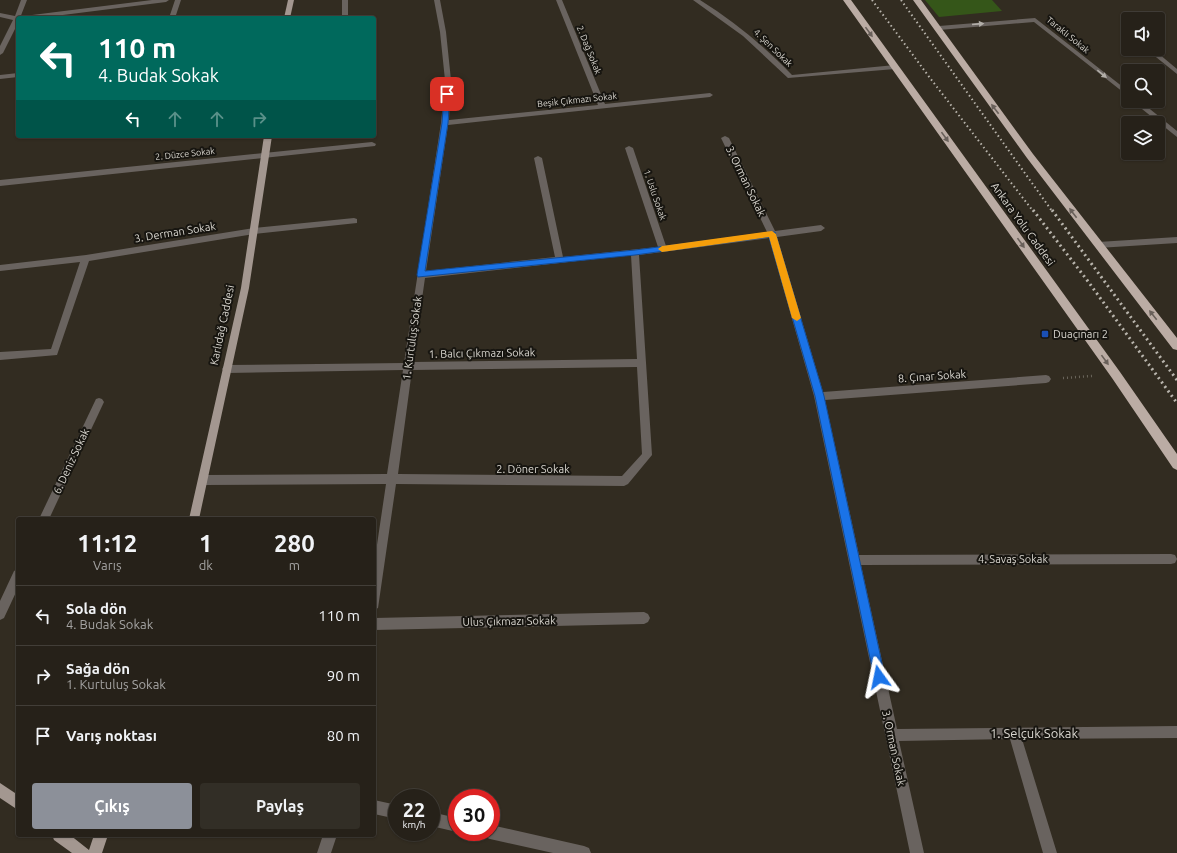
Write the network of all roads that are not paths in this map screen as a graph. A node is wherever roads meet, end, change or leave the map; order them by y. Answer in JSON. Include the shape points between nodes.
{"nodes":[{"id":1,"x":24,"y":0,"type":"edge"},
{"id":2,"x":109,"y":0,"type":"edge"},
{"id":3,"x":166,"y":0,"type":"edge"},
{"id":4,"x":178,"y":0,"type":"edge"},
{"id":5,"x":291,"y":0,"type":"edge"},
{"id":6,"x":345,"y":0,"type":"edge"},
{"id":7,"x":437,"y":0,"type":"edge"},
{"id":8,"x":559,"y":0,"type":"edge"},
{"id":9,"x":696,"y":0,"type":"edge"},
{"id":10,"x":847,"y":0,"type":"edge"},
{"id":11,"x":917,"y":0,"type":"edge"},
{"id":12,"x":106,"y":8,"type":"junction"},
{"id":13,"x":0,"y":15,"type":"edge"},
{"id":14,"x":20,"y":16,"type":"edge"},
{"id":15,"x":37,"y":16,"type":"edge"},
{"id":16,"x":173,"y":16,"type":"edge"},
{"id":17,"x":287,"y":16,"type":"edge"},
{"id":18,"x":345,"y":16,"type":"edge"},
{"id":19,"x":16,"y":17,"type":"edge"},
{"id":20,"x":16,"y":25,"type":"edge"},
{"id":21,"x":939,"y":28,"type":"junction"},
{"id":22,"x":0,"y":53,"type":"edge"},
{"id":23,"x":1158,"y":56,"type":"edge"},
{"id":24,"x":895,"y":67,"type":"junction"},
{"id":25,"x":1177,"y":72,"type":"edge"},
{"id":26,"x":16,"y":75,"type":"edge"},
{"id":27,"x":0,"y":77,"type":"edge"},
{"id":28,"x":1121,"y":88,"type":"edge"},
{"id":29,"x":710,"y":95,"type":"dead end"},
{"id":30,"x":602,"y":106,"type":"junction"},
{"id":31,"x":1144,"y":108,"type":"edge"},
{"id":32,"x":445,"y":123,"type":"junction"},
{"id":33,"x":1177,"y":135,"type":"edge"},
{"id":34,"x":268,"y":138,"type":"edge"},
{"id":35,"x":725,"y":138,"type":"dead end"},
{"id":36,"x":372,"y":144,"type":"dead end"},
{"id":37,"x":629,"y":148,"type":"dead end"},
{"id":38,"x":265,"y":156,"type":"junction"},
{"id":39,"x":538,"y":158,"type":"dead end"},
{"id":40,"x":0,"y":183,"type":"edge"},
{"id":41,"x":354,"y":221,"type":"dead end"},
{"id":42,"x":821,"y":228,"type":"dead end"},
{"id":43,"x":254,"y":231,"type":"junction"},
{"id":44,"x":772,"y":234,"type":"junction"},
{"id":45,"x":1177,"y":240,"type":"edge"},
{"id":46,"x":1098,"y":245,"type":"junction"},
{"id":47,"x":663,"y":249,"type":"junction"},
{"id":48,"x":635,"y":252,"type":"junction"},
{"id":49,"x":86,"y":258,"type":"junction"},
{"id":50,"x":560,"y":260,"type":"junction"},
{"id":51,"x":1,"y":269,"type":"edge"},
{"id":52,"x":421,"y":275,"type":"junction"},
{"id":53,"x":1177,"y":346,"type":"edge"},
{"id":54,"x":0,"y":356,"type":"edge"},
{"id":55,"x":641,"y":363,"type":"junction"},
{"id":56,"x":409,"y":365,"type":"junction"},
{"id":57,"x":227,"y":369,"type":"junction"},
{"id":58,"x":1046,"y":379,"type":"road end"},
{"id":59,"x":820,"y":396,"type":"junction"},
{"id":60,"x":99,"y":402,"type":"dead end"},
{"id":61,"x":1177,"y":464,"type":"edge"},
{"id":62,"x":392,"y":479,"type":"junction"},
{"id":63,"x":204,"y":480,"type":"junction"},
{"id":64,"x":45,"y":517,"type":"edge"},
{"id":65,"x":195,"y":517,"type":"edge"},
{"id":66,"x":1171,"y":559,"type":"dead end"},
{"id":67,"x":854,"y":560,"type":"junction"},
{"id":68,"x":16,"y":579,"type":"edge"},
{"id":69,"x":376,"y":590,"type":"edge"},
{"id":70,"x":0,"y":614,"type":"edge"},
{"id":71,"x":644,"y":618,"type":"dead end"},
{"id":72,"x":376,"y":624,"type":"edge"},
{"id":73,"x":1177,"y":732,"type":"edge"},
{"id":74,"x":1014,"y":733,"type":"junction"},
{"id":75,"x":892,"y":736,"type":"junction"},
{"id":76,"x":0,"y":790,"type":"edge"},
{"id":77,"x":16,"y":802,"type":"edge"},
{"id":78,"x":376,"y":807,"type":"edge"},
{"id":79,"x":388,"y":810,"type":"edge"},
{"id":80,"x":500,"y":834,"type":"edge"},
{"id":81,"x":62,"y":837,"type":"edge"},
{"id":82,"x":100,"y":837,"type":"edge"},
{"id":83,"x":329,"y":837,"type":"edge"},
{"id":84,"x":83,"y":853,"type":"edge"},
{"id":85,"x":95,"y":853,"type":"edge"},
{"id":86,"x":324,"y":853,"type":"edge"},
{"id":87,"x":584,"y":853,"type":"edge"},
{"id":88,"x":917,"y":853,"type":"edge"},
{"id":89,"x":1050,"y":853,"type":"edge"}],
"edges":[{"from":1,"to":14,"type":"street"},
{"from":2,"to":12,"type":"street"},
{"from":3,"to":12,"type":"street"},
{"from":4,"to":16,"type":"street"},
{"from":5,"to":17,"type":"main road"},
{"from":6,"to":18,"type":"street"},
{"from":7,"to":32,"type":"street","name":"1. Kurtuluş Sokak","via":[[448,80]]},
{"from":8,"to":30,"type":"street","name":"2. Dağ Sokak"},
{"from":9,"to":24,"type":"street","name":"4. Şen Sokak","via":[[738,27],[790,77]]},
{"from":10,"to":24,"type":"highway","name":"Ankara Yolu Caddesi","one_way":true},
{"from":11,"to":21,"type":"highway"},
{"from":12,"to":15,"type":"street"},
{"from":13,"to":19,"type":"street"},
{"from":20,"to":22,"type":"street"},
{"from":21,"to":28,"type":"street","name":"Taraklı Sokak","one_way":true,"via":[[1035,20]]},
{"from":46,"to":21,"type":"highway","one_way":true,"via":[[981,90]]},
{"from":23,"to":25,"type":"street"},
{"from":24,"to":61,"type":"highway","name":"Ankara Yolu Caddesi","one_way":true},
{"from":26,"to":27,"type":"street"},
{"from":29,"to":30,"type":"street","name":"Beşik Çıkmazı Sokak"},
{"from":30,"to":32,"type":"street","name":"Beşik Çıkmazı Sokak"},
{"from":31,"to":33,"type":"street"},
{"from":32,"to":52,"type":"street","name":"1. Kurtuluş Sokak"},
{"from":34,"to":38,"type":"main road","name":"Karlıdağ Caddesi"},
{"from":35,"to":44,"type":"street","name":"3. Orman Sokak"},
{"from":36,"to":38,"type":"street","name":"2. Düzce Sokak"},
{"from":37,"to":47,"type":"street","name":"1. Uslu Sokak"},
{"from":38,"to":40,"type":"street","name":"2. Düzce Sokak"},
{"from":38,"to":43,"type":"main road","name":"Karlıdağ Caddesi"},
{"from":39,"to":50,"type":"street"},
{"from":41,"to":43,"type":"street","name":"3. Derman Sokak"},
{"from":42,"to":44,"type":"street"},
{"from":43,"to":49,"type":"street","name":"3. Derman Sokak"},
{"from":43,"to":57,"type":"main road","name":"Karlıdağ Caddesi","via":[[245,288]]},
{"from":44,"to":47,"type":"street"},
{"from":44,"to":59,"type":"street","name":"3. Orman Sokak"},
{"from":45,"to":46,"type":"street"},
{"from":53,"to":46,"type":"highway","one_way":true},
{"from":47,"to":48,"type":"street"},
{"from":48,"to":50,"type":"street"},
{"from":48,"to":55,"type":"street","name":"2. Döner Sokak"},
{"from":49,"to":51,"type":"street","name":"3. Derman Sokak"},
{"from":49,"to":54,"type":"street","via":[[54,352]]},
{"from":50,"to":52,"type":"street"},
{"from":52,"to":56,"type":"street","name":"1. Kurtuluş Sokak"},
{"from":55,"to":56,"type":"street","name":"1. Balcı Çıkmazı Sokak"},
{"from":55,"to":62,"type":"street","name":"2. Döner Sokak","via":[[647,455],[624,481]]},
{"from":56,"to":57,"type":"street","name":"1. Balcı Çıkmazı Sokak"},
{"from":56,"to":62,"type":"street","name":"1. Kurtuluş Sokak"},
{"from":57,"to":63,"type":"main road","name":"Karlıdağ Caddesi"},
{"from":58,"to":59,"type":"street","name":"8. Çınar Sokak"},
{"from":59,"to":67,"type":"street","name":"3. Orman Sokak"},
{"from":60,"to":64,"type":"street","name":"6. Deniz Sokak"},
{"from":62,"to":63,"type":"street","name":"2. Döner Sokak"},
{"from":62,"to":69,"type":"street","name":"1. Kurtuluş Sokak"},
{"from":63,"to":65,"type":"main road","name":"Karlıdağ Caddesi"},
{"from":66,"to":67,"type":"street","name":"4. Savaş Sokak"},
{"from":67,"to":75,"type":"street","name":"3. Orman Sokak"},
{"from":68,"to":70,"type":"street"},
{"from":71,"to":72,"type":"street","name":"Ulus Çıkmazı Sokak"},
{"from":73,"to":74,"type":"street","name":"1. Selçuk Sokak"},
{"from":74,"to":75,"type":"street","name":"1. Selçuk Sokak"},
{"from":74,"to":89,"type":"street"},
{"from":75,"to":88,"type":"street","name":"3. Orman Sokak"},
{"from":76,"to":77,"type":"main road"},
{"from":78,"to":79,"type":"street"},
{"from":80,"to":87,"type":"street"},
{"from":81,"to":84,"type":"main road"},
{"from":82,"to":85,"type":"main road"},
{"from":83,"to":86,"type":"street"}]}
